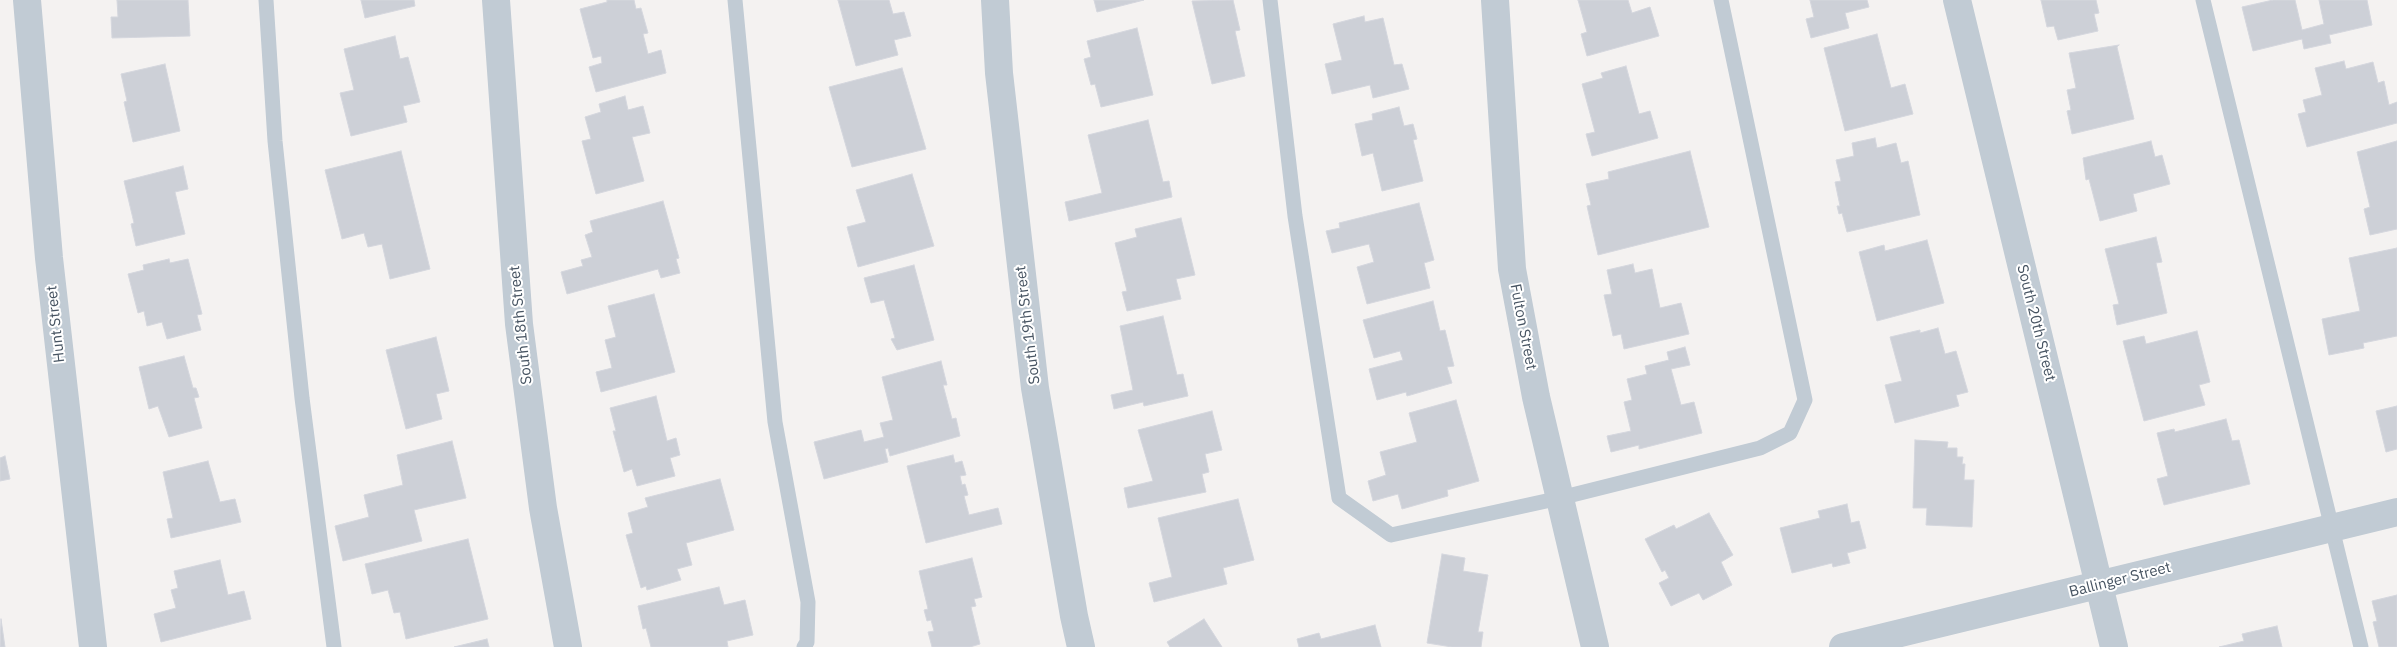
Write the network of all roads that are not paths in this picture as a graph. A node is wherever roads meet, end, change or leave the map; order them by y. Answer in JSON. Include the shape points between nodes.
{"nodes":[{"id":1,"x":28,"y":0,"type":"edge"},
{"id":2,"x":266,"y":0,"type":"edge"},
{"id":3,"x":496,"y":0,"type":"edge"},
{"id":4,"x":735,"y":0,"type":"edge"},
{"id":5,"x":995,"y":0,"type":"edge"},
{"id":6,"x":1270,"y":0,"type":"edge"},
{"id":7,"x":1495,"y":0,"type":"edge"},
{"id":8,"x":1721,"y":0,"type":"edge"},
{"id":9,"x":1957,"y":0,"type":"edge"},
{"id":10,"x":2203,"y":0,"type":"edge"},
{"id":11,"x":1560,"y":498,"type":"junction"},
{"id":12,"x":2397,"y":512,"type":"edge"},
{"id":13,"x":2330,"y":528,"type":"junction"},
{"id":14,"x":2099,"y":586,"type":"junction"},
{"id":15,"x":93,"y":647,"type":"edge"},
{"id":16,"x":334,"y":647,"type":"edge"},
{"id":17,"x":568,"y":647,"type":"edge"},
{"id":18,"x":804,"y":647,"type":"edge"},
{"id":19,"x":1081,"y":647,"type":"edge"},
{"id":20,"x":1595,"y":647,"type":"edge"},
{"id":21,"x":1843,"y":647,"type":"edge"},
{"id":22,"x":2114,"y":647,"type":"edge"},
{"id":23,"x":2361,"y":647,"type":"edge"}],
"edges":[{"from":1,"to":15,"type":"street","name":"Hunt Street","via":[[49,258]]},
{"from":2,"to":16,"type":"lane","via":[[275,141]]},
{"from":3,"to":17,"type":"street","name":"South 18th Street","via":[[519,324],[542,508]]},
{"from":4,"to":18,"type":"lane","via":[[775,422],[808,602],[807,642]]},
{"from":5,"to":19,"type":"street","name":"South 19th Street","via":[[999,73],[1035,388]]},
{"from":6,"to":11,"type":"lane","via":[[1296,216],[1339,498],[1390,535]]},
{"from":7,"to":11,"type":"street","name":"Fulton Street","via":[[1512,269],[1536,397]]},
{"from":8,"to":11,"type":"lane","via":[[1805,400],[1790,433],[1760,448]]},
{"from":9,"to":14,"type":"street","name":"South 20th Street"},
{"from":10,"to":13,"type":"lane"},
{"from":11,"to":20,"type":"street","name":"Fulton Street"},
{"from":12,"to":13,"type":"street","name":"Ballinger Street"},
{"from":13,"to":14,"type":"street","name":"Ballinger Street"},
{"from":13,"to":23,"type":"lane"},
{"from":14,"to":21,"type":"street","name":"Ballinger Street"},
{"from":14,"to":22,"type":"street","name":"South 20th Street"}]}
